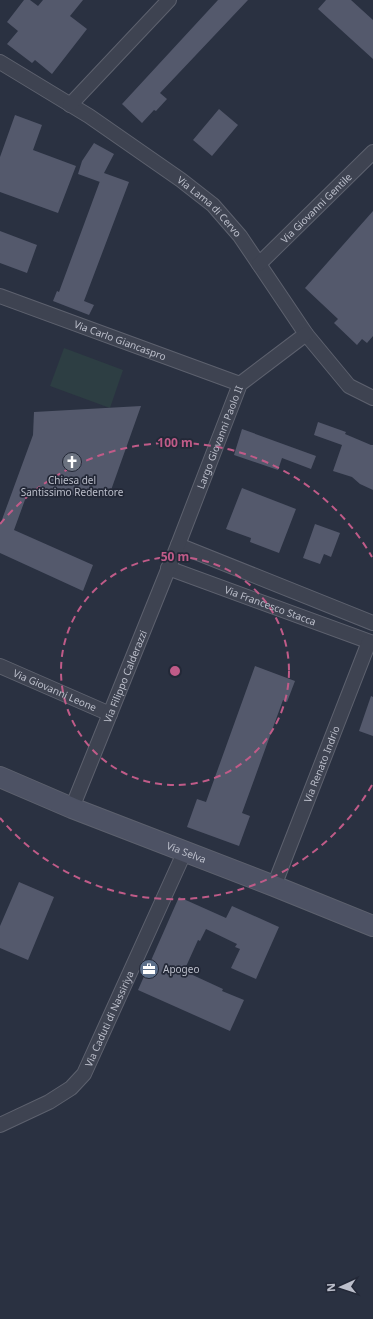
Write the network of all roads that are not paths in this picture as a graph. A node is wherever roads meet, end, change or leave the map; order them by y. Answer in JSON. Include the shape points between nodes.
{"nodes":[{"id":1,"x":169,"y":0,"type":"edge"},
{"id":2,"x":0,"y":62,"type":"edge"},
{"id":3,"x":70,"y":105,"type":"junction"},
{"id":4,"x":373,"y":152,"type":"edge"},
{"id":5,"x":259,"y":264,"type":"junction"},
{"id":6,"x":0,"y":296,"type":"edge"},
{"id":7,"x":306,"y":334,"type":"junction"},
{"id":8,"x":240,"y":384,"type":"junction"},
{"id":9,"x":373,"y":398,"type":"edge"},
{"id":10,"x":178,"y":545,"type":"junction"},
{"id":11,"x":168,"y":568,"type":"junction"},
{"id":12,"x":373,"y":623,"type":"edge"},
{"id":13,"x":371,"y":643,"type":"edge"},
{"id":14,"x":0,"y":666,"type":"edge"},
{"id":15,"x":110,"y":714,"type":"junction"},
{"id":16,"x":0,"y":777,"type":"edge"},
{"id":17,"x":72,"y":808,"type":"junction"},
{"id":18,"x":185,"y":851,"type":"junction"},
{"id":19,"x":274,"y":886,"type":"junction"},
{"id":20,"x":373,"y":926,"type":"edge"},
{"id":21,"x":0,"y":1125,"type":"edge"}],
"edges":[{"from":1,"to":3,"type":"street"},
{"from":2,"to":3,"type":"street","name":"Via Lama di Cervo"},
{"from":3,"to":5,"type":"street","name":"Via Lama di Cervo","via":[[214,205]]},
{"from":4,"to":5,"type":"street","name":"Via Giovanni Gentile"},
{"from":5,"to":7,"type":"street","name":"Via Lama di Cervo"},
{"from":6,"to":8,"type":"street","name":"Via Carlo Giancaspro"},
{"from":7,"to":8,"type":"street","name":"Largo Giovanni Paolo II"},
{"from":7,"to":9,"type":"street","name":"Via Lama di Cervo","via":[[349,386]]},
{"from":8,"to":10,"type":"street","name":"Largo Giovanni Paolo II"},
{"from":10,"to":11,"type":"street","name":"Via Filippo Calderazzi"},
{"from":10,"to":12,"type":"street","name":"Via Francesco Stacca"},
{"from":11,"to":13,"type":"street","name":"Via Francesco Stacca"},
{"from":11,"to":15,"type":"street","name":"Via Filippo Calderazzi"},
{"from":13,"to":19,"type":"street","name":"Via Renato Indrio"},
{"from":14,"to":15,"type":"street","name":"Via Giovanni Leone"},
{"from":15,"to":17,"type":"street","name":"Via Filippo Calderazzi"},
{"from":16,"to":17,"type":"street","name":"Via Selva"},
{"from":17,"to":18,"type":"street","name":"Via Selva"},
{"from":18,"to":19,"type":"street","name":"Via Selva"},
{"from":18,"to":21,"type":"street","name":"Via Caduti di Nassiriya","via":[[84,1074],[71,1088],[49,1102]]},
{"from":19,"to":20,"type":"street","name":"Via Selva"}]}
